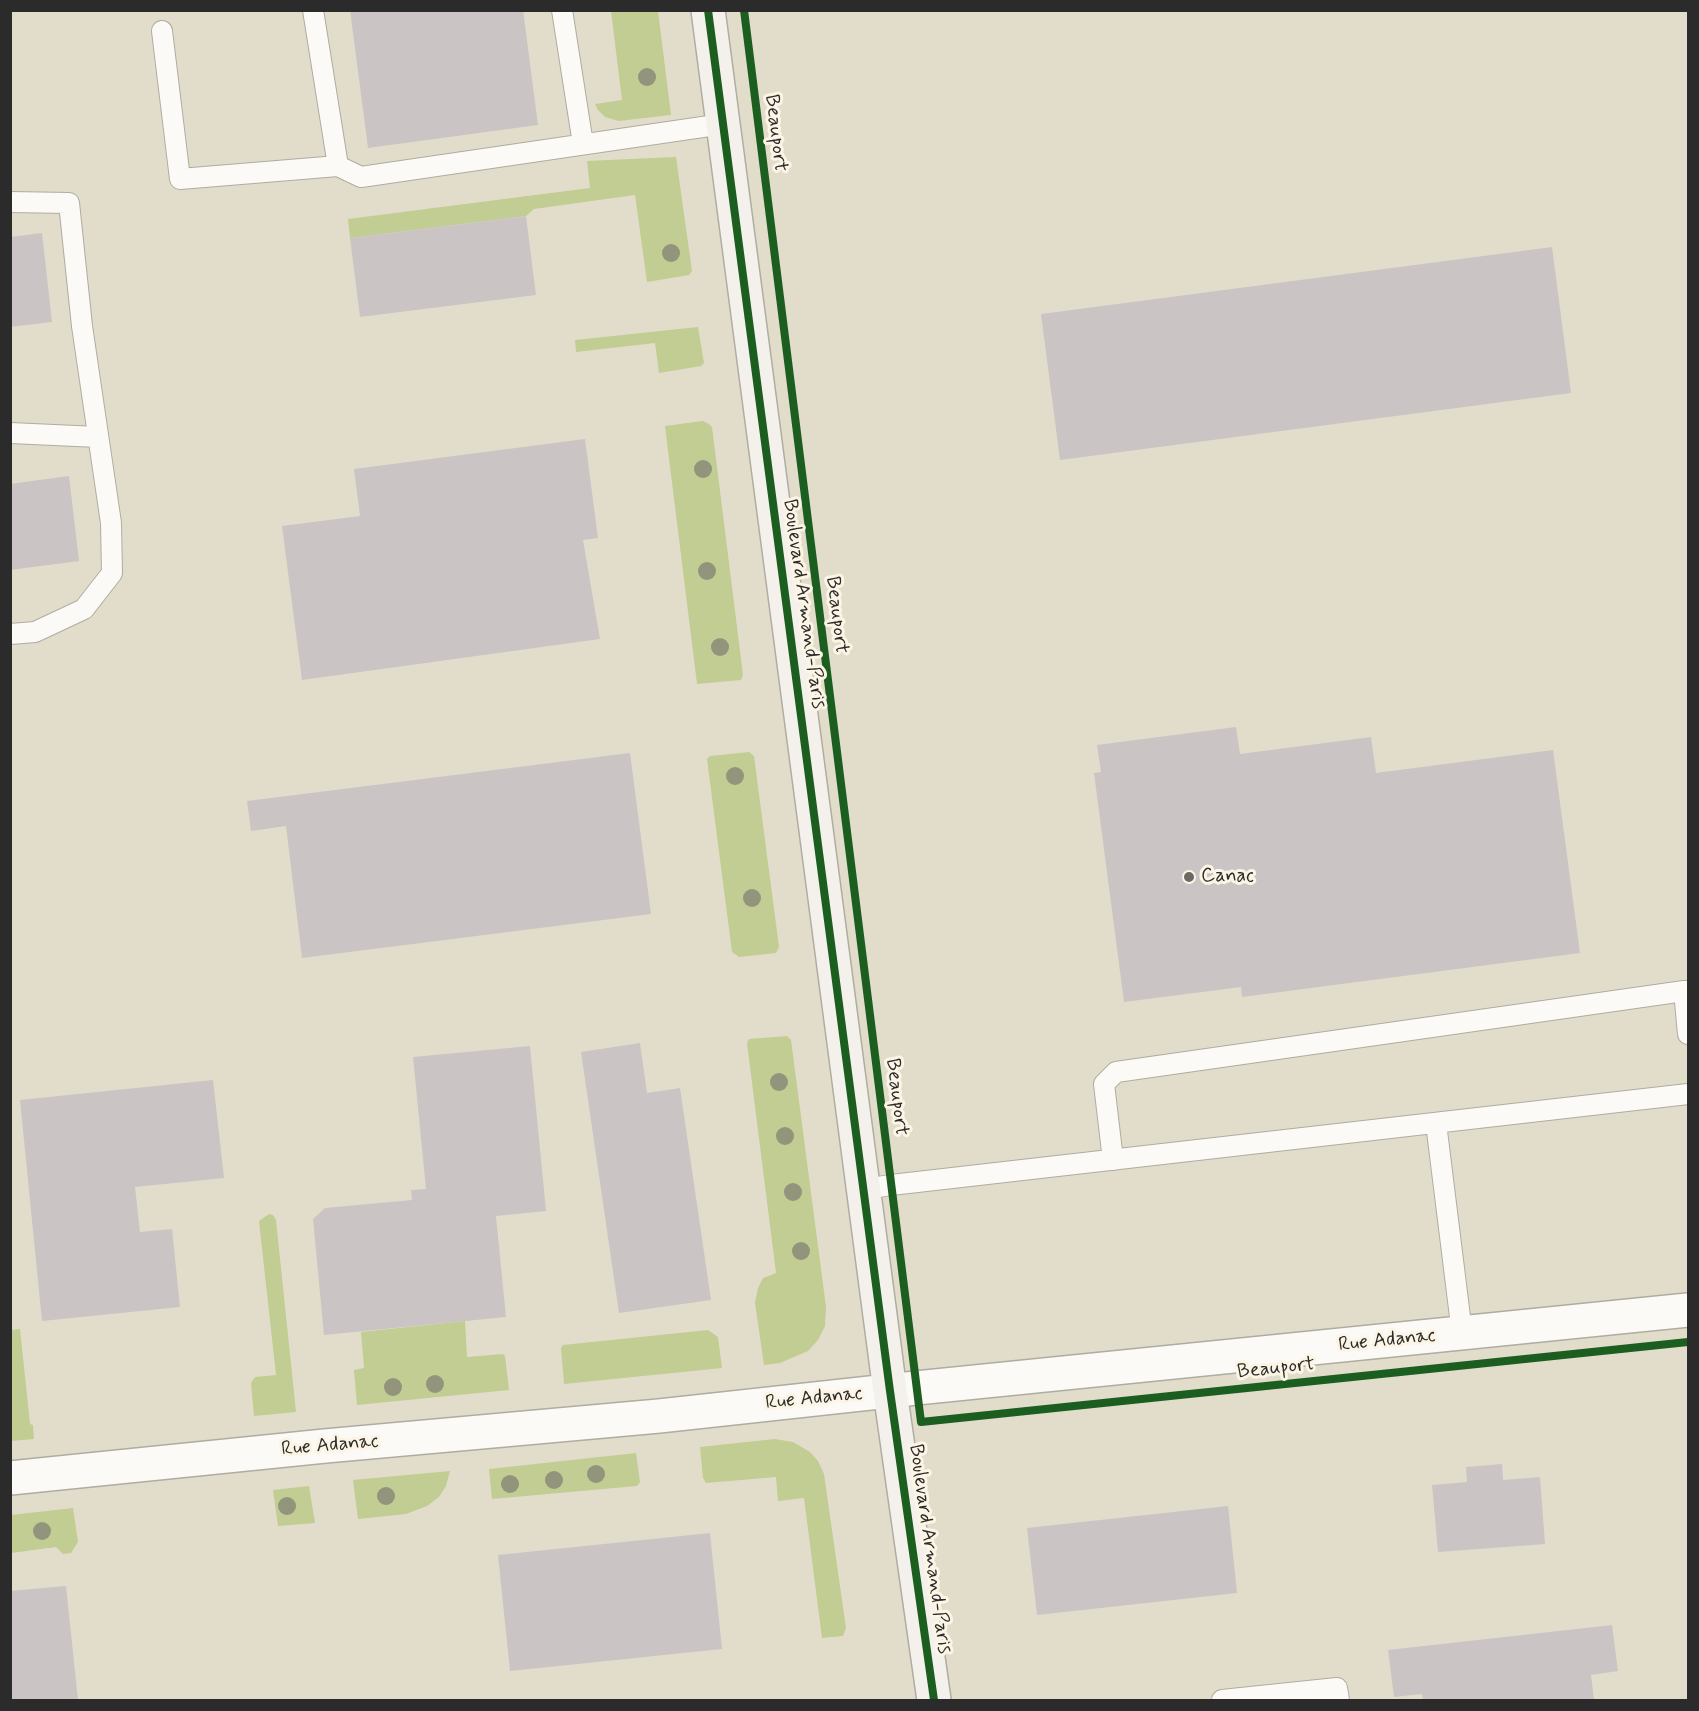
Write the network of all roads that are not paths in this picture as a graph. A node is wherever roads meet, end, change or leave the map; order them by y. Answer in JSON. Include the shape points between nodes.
{"nodes":[{"id":1,"x":313,"y":10,"type":"edge"},
{"id":2,"x":562,"y":10,"type":"edge"},
{"id":3,"x":708,"y":10,"type":"edge"},
{"id":4,"x":162,"y":31,"type":"dead end"},
{"id":5,"x":723,"y":124,"type":"junction"},
{"id":6,"x":583,"y":144,"type":"junction"},
{"id":7,"x":338,"y":166,"type":"junction"},
{"id":8,"x":10,"y":202,"type":"edge"},
{"id":9,"x":10,"y":433,"type":"edge"},
{"id":10,"x":98,"y":437,"type":"junction"},
{"id":11,"x":10,"y":634,"type":"edge"},
{"id":12,"x":1686,"y":991,"type":"edge"},
{"id":13,"x":1689,"y":1034,"type":"edge"},
{"id":14,"x":1689,"y":1094,"type":"edge"},
{"id":15,"x":1436,"y":1123,"type":"junction"},
{"id":16,"x":1113,"y":1160,"type":"junction"},
{"id":17,"x":865,"y":1189,"type":"junction"},
{"id":18,"x":1689,"y":1310,"type":"edge"},
{"id":19,"x":1462,"y":1333,"type":"junction"},
{"id":20,"x":890,"y":1391,"type":"junction"},
{"id":21,"x":10,"y":1478,"type":"edge"},
{"id":22,"x":934,"y":1701,"type":"edge"},
{"id":23,"x":1222,"y":1701,"type":"edge"},
{"id":24,"x":1339,"y":1701,"type":"edge"}],
"edges":[{"from":1,"to":7,"type":"lane"},
{"from":2,"to":6,"type":"lane"},
{"from":3,"to":5,"type":"street","name":"Boulevard Armand-Paris"},
{"from":4,"to":7,"type":"lane","via":[[180,179]]},
{"from":5,"to":6,"type":"lane"},
{"from":5,"to":17,"type":"street","name":"Boulevard Armand-Paris"},
{"from":6,"to":7,"type":"lane","via":[[361,177]]},
{"from":8,"to":10,"type":"lane","via":[[69,203]]},
{"from":9,"to":10,"type":"lane"},
{"from":10,"to":11,"type":"lane","via":[[111,523],[112,573],[84,609],[35,632]]},
{"from":12,"to":13,"type":"lane"},
{"from":12,"to":16,"type":"lane","via":[[1116,1072],[1104,1084]]},
{"from":14,"to":15,"type":"lane"},
{"from":15,"to":16,"type":"lane"},
{"from":15,"to":19,"type":"lane"},
{"from":16,"to":17,"type":"lane"},
{"from":17,"to":20,"type":"street","name":"Boulevard Armand-Paris"},
{"from":18,"to":19,"type":"street","name":"Rue Adanac"},
{"from":19,"to":20,"type":"street","name":"Rue Adanac"},
{"from":20,"to":21,"type":"street","name":"Rue Adanac"},
{"from":20,"to":22,"type":"street","name":"Boulevard Armand-Paris"},
{"from":23,"to":24,"type":"lane","via":[[1337,1688]]}]}
